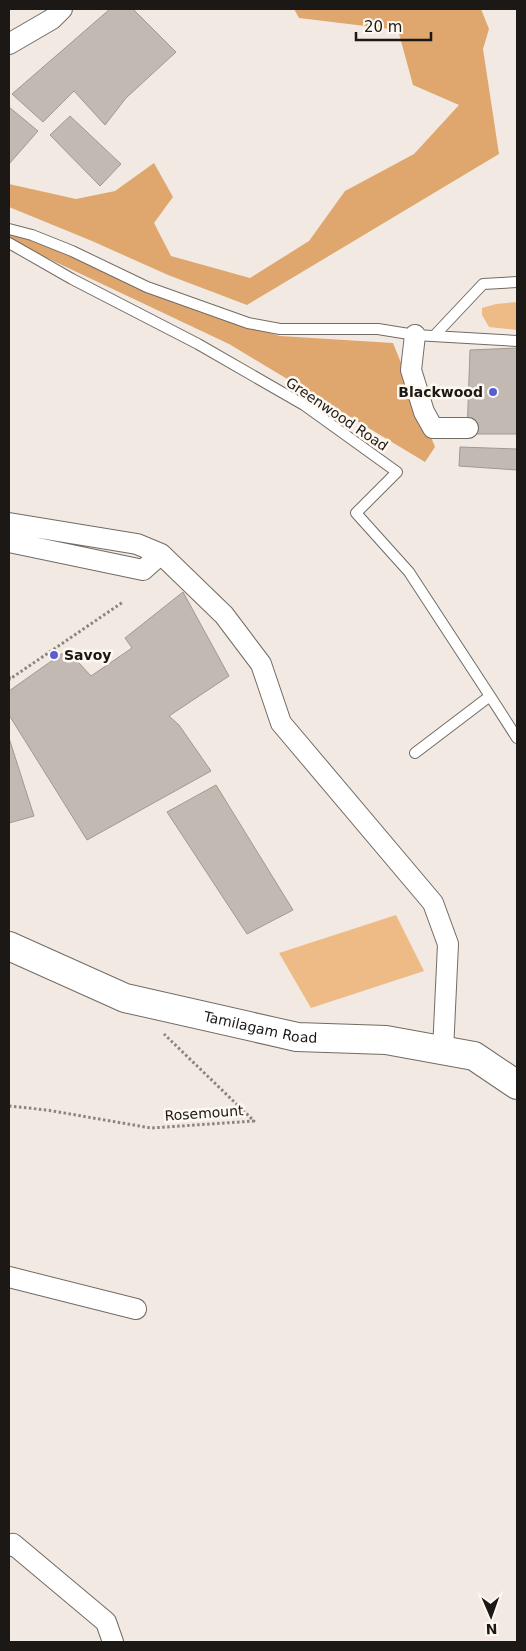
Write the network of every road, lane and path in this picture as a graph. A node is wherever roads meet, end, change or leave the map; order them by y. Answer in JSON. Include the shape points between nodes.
{"nodes":[{"id":1,"x":62,"y":9,"type":"edge"},
{"id":2,"x":9,"y":44,"type":"edge"},
{"id":3,"x":9,"y":229,"type":"edge"},
{"id":4,"x":9,"y":243,"type":"edge"},
{"id":5,"x":517,"y":282,"type":"edge"},
{"id":6,"x":425,"y":335,"type":"junction"},
{"id":7,"x":517,"y":341,"type":"edge"},
{"id":8,"x":468,"y":428,"type":"dead end"},
{"id":9,"x":9,"y":522,"type":"edge"},
{"id":10,"x":9,"y":542,"type":"edge"},
{"id":11,"x":161,"y":554,"type":"junction"},
{"id":12,"x":123,"y":602,"type":"dead end"},
{"id":13,"x":9,"y":679,"type":"edge"},
{"id":14,"x":490,"y":696,"type":"junction"},
{"id":15,"x":516,"y":738,"type":"edge"},
{"id":16,"x":414,"y":753,"type":"dead end"},
{"id":17,"x":9,"y":946,"type":"edge"},
{"id":18,"x":161,"y":1032,"type":"dead end"},
{"id":19,"x":443,"y":1051,"type":"junction"},
{"id":20,"x":517,"y":1085,"type":"edge"},
{"id":21,"x":9,"y":1106,"type":"edge"},
{"id":22,"x":9,"y":1277,"type":"edge"},
{"id":23,"x":136,"y":1308,"type":"dead end"},
{"id":24,"x":9,"y":1546,"type":"edge"},
{"id":25,"x":112,"y":1642,"type":"edge"}],
"edges":[{"from":1,"to":2,"type":"street","via":[[52,19]]},
{"from":3,"to":6,"type":"lane","via":[[72,251],[147,288],[248,323],[280,329],[378,330]]},
{"from":4,"to":14,"type":"lane","name":"Greenwood Road","via":[[198,344],[304,406],[397,472],[356,513],[409,572]]},
{"from":5,"to":6,"type":"lane","via":[[483,284]]},
{"from":6,"to":7,"type":"lane"},
{"from":6,"to":8,"type":"street","via":[[411,370],[424,412],[433,428]]},
{"from":9,"to":11,"type":"street","via":[[137,544]]},
{"from":10,"to":11,"type":"street","via":[[143,570]]},
{"from":11,"to":19,"type":"street","via":[[224,615],[261,664],[280,723],[433,903],[448,944]]},
{"from":12,"to":13,"type":"path"},
{"from":14,"to":15,"type":"lane","name":"Greenwood Road"},
{"from":14,"to":16,"type":"lane"},
{"from":17,"to":19,"type":"street","name":"Tamilagam Road","via":[[126,998],[297,1037],[386,1040]]},
{"from":18,"to":21,"type":"path","name":"Rosemount","via":[[254,1121],[151,1128]]},
{"from":19,"to":20,"type":"street","name":"Tamilagam Road","via":[[474,1056]]},
{"from":22,"to":23,"type":"street"},
{"from":24,"to":25,"type":"street","via":[[13,1544],[106,1622]]}]}
